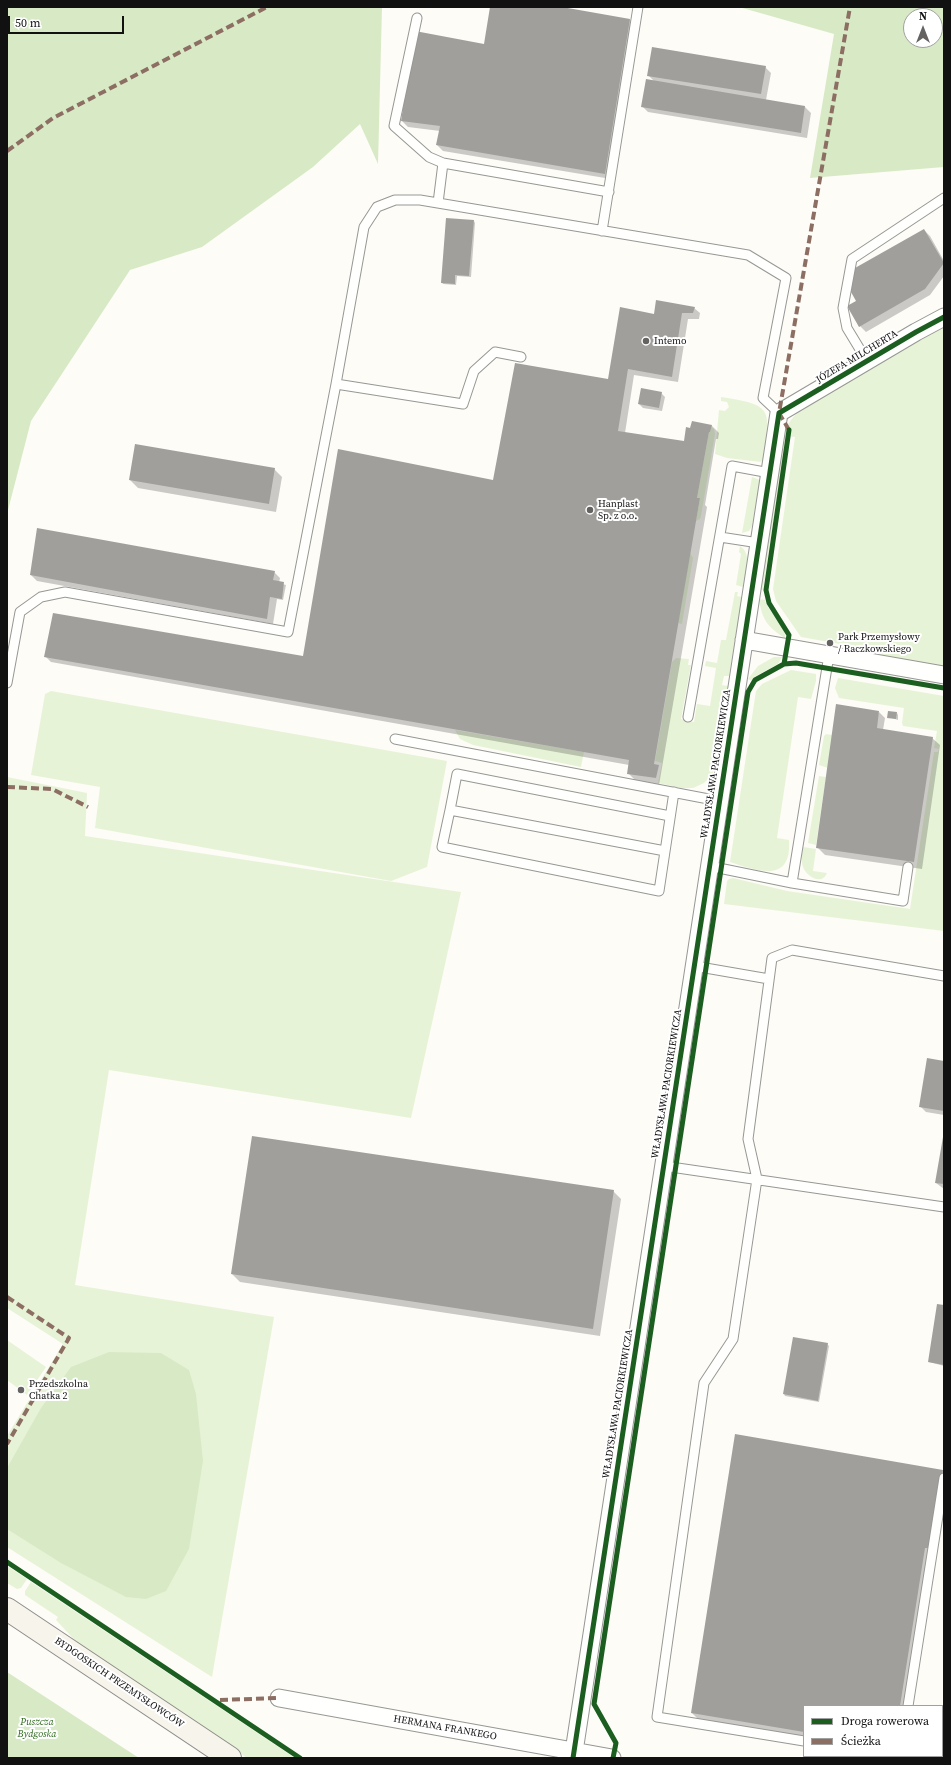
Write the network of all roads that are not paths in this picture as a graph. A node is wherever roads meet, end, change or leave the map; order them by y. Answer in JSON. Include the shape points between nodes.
{"nodes":[{"id":1,"x":638,"y":7,"type":"edge"},
{"id":2,"x":417,"y":18,"type":"dead end"},
{"id":3,"x":443,"y":163,"type":"junction"},
{"id":4,"x":608,"y":192,"type":"junction"},
{"id":5,"x":944,"y":198,"type":"edge"},
{"id":6,"x":438,"y":203,"type":"junction"},
{"id":7,"x":602,"y":231,"type":"junction"},
{"id":8,"x":944,"y":318,"type":"edge"},
{"id":9,"x":521,"y":357,"type":"dead end"},
{"id":10,"x":867,"y":361,"type":"junction"},
{"id":11,"x":336,"y":384,"type":"junction"},
{"id":12,"x":779,"y":413,"type":"junction"},
{"id":13,"x":770,"y":473,"type":"junction"},
{"id":14,"x":720,"y":537,"type":"junction"},
{"id":15,"x":759,"y":543,"type":"junction"},
{"id":16,"x":744,"y":640,"type":"junction"},
{"id":17,"x":829,"y":655,"type":"junction"},
{"id":18,"x":944,"y":675,"type":"edge"},
{"id":19,"x":7,"y":683,"type":"edge"},
{"id":20,"x":688,"y":717,"type":"dead end"},
{"id":21,"x":395,"y":739,"type":"dead end"},
{"id":22,"x":674,"y":792,"type":"junction"},
{"id":23,"x":719,"y":801,"type":"junction"},
{"id":24,"x":450,"y":810,"type":"junction"},
{"id":25,"x":670,"y":816,"type":"junction"},
{"id":26,"x":665,"y":851,"type":"junction"},
{"id":27,"x":709,"y":866,"type":"junction"},
{"id":28,"x":908,"y":867,"type":"dead end"},
{"id":29,"x":792,"y":883,"type":"junction"},
{"id":30,"x":694,"y":966,"type":"junction"},
{"id":31,"x":944,"y":976,"type":"edge"},
{"id":32,"x":769,"y":979,"type":"junction"},
{"id":33,"x":664,"y":1166,"type":"junction"},
{"id":34,"x":757,"y":1179,"type":"junction"},
{"id":35,"x":944,"y":1207,"type":"edge"},
{"id":36,"x":944,"y":1478,"type":"edge"},
{"id":37,"x":7,"y":1609,"type":"edge"},
{"id":38,"x":279,"y":1698,"type":"dead end"},
{"id":39,"x":908,"y":1705,"type":"edge"},
{"id":40,"x":803,"y":1741,"type":"edge"},
{"id":41,"x":573,"y":1755,"type":"edge"},
{"id":42,"x":230,"y":1758,"type":"edge"},
{"id":43,"x":612,"y":1758,"type":"edge"}],
"edges":[{"from":1,"to":4,"type":"lane"},
{"from":2,"to":3,"type":"lane","via":[[394,126],[429,156]]},
{"from":3,"to":4,"type":"lane"},
{"from":3,"to":6,"type":"lane"},
{"from":4,"to":7,"type":"lane"},
{"from":5,"to":10,"type":"lane","via":[[852,259],[843,308],[847,328]]},
{"from":6,"to":7,"type":"lane"},
{"from":6,"to":11,"type":"lane","via":[[395,200],[377,207],[364,227]]},
{"from":7,"to":12,"type":"lane","via":[[748,255],[786,278],[763,398]]},
{"from":8,"to":10,"type":"street","name":"JÓZEFA MILCHERTA"},
{"from":9,"to":11,"type":"lane","via":[[495,352],[474,371],[463,404]]},
{"from":10,"to":12,"type":"street","name":"JÓZEFA MILCHERTA"},
{"from":11,"to":19,"type":"lane","via":[[288,632],[64,592],[41,597],[20,612]]},
{"from":12,"to":13,"type":"street","name":"WŁADYSŁAWA PACIORKIEWICZA"},
{"from":13,"to":14,"type":"lane","via":[[732,466]]},
{"from":13,"to":15,"type":"street","name":"WŁADYSŁAWA PACIORKIEWICZA"},
{"from":14,"to":15,"type":"lane"},
{"from":14,"to":20,"type":"lane"},
{"from":15,"to":16,"type":"street","name":"WŁADYSŁAWA PACIORKIEWICZA"},
{"from":16,"to":17,"type":"street"},
{"from":16,"to":23,"type":"street","name":"WŁADYSŁAWA PACIORKIEWICZA"},
{"from":17,"to":18,"type":"street"},
{"from":17,"to":29,"type":"lane"},
{"from":21,"to":22,"type":"lane"},
{"from":22,"to":23,"type":"lane"},
{"from":22,"to":25,"type":"lane"},
{"from":23,"to":27,"type":"street","name":"WŁADYSŁAWA PACIORKIEWICZA"},
{"from":24,"to":25,"type":"lane","via":[[457,774]]},
{"from":24,"to":26,"type":"lane"},
{"from":24,"to":26,"type":"lane","via":[[442,847],[659,891]]},
{"from":25,"to":26,"type":"lane"},
{"from":27,"to":29,"type":"lane"},
{"from":27,"to":30,"type":"street","name":"WŁADYSŁAWA PACIORKIEWICZA"},
{"from":28,"to":29,"type":"lane","via":[[903,901]]},
{"from":30,"to":32,"type":"lane"},
{"from":30,"to":33,"type":"street","name":"WŁADYSŁAWA PACIORKIEWICZA"},
{"from":31,"to":32,"type":"lane","via":[[792,950],[772,958]]},
{"from":32,"to":34,"type":"lane","via":[[748,1139]]},
{"from":33,"to":34,"type":"lane"},
{"from":33,"to":41,"type":"street","name":"WŁADYSŁAWA PACIORKIEWICZA"},
{"from":34,"to":35,"type":"lane"},
{"from":34,"to":40,"type":"lane","via":[[733,1339],[704,1383],[657,1717]]},
{"from":36,"to":39,"type":"lane"},
{"from":37,"to":42,"type":"street","name":"BYDGOSKICH PRZEMYSŁOWCÓW"},
{"from":38,"to":41,"type":"street","name":"HERMANA FRANKEGO"},
{"from":41,"to":43,"type":"street","name":"HERMANA FRANKEGO"}]}
